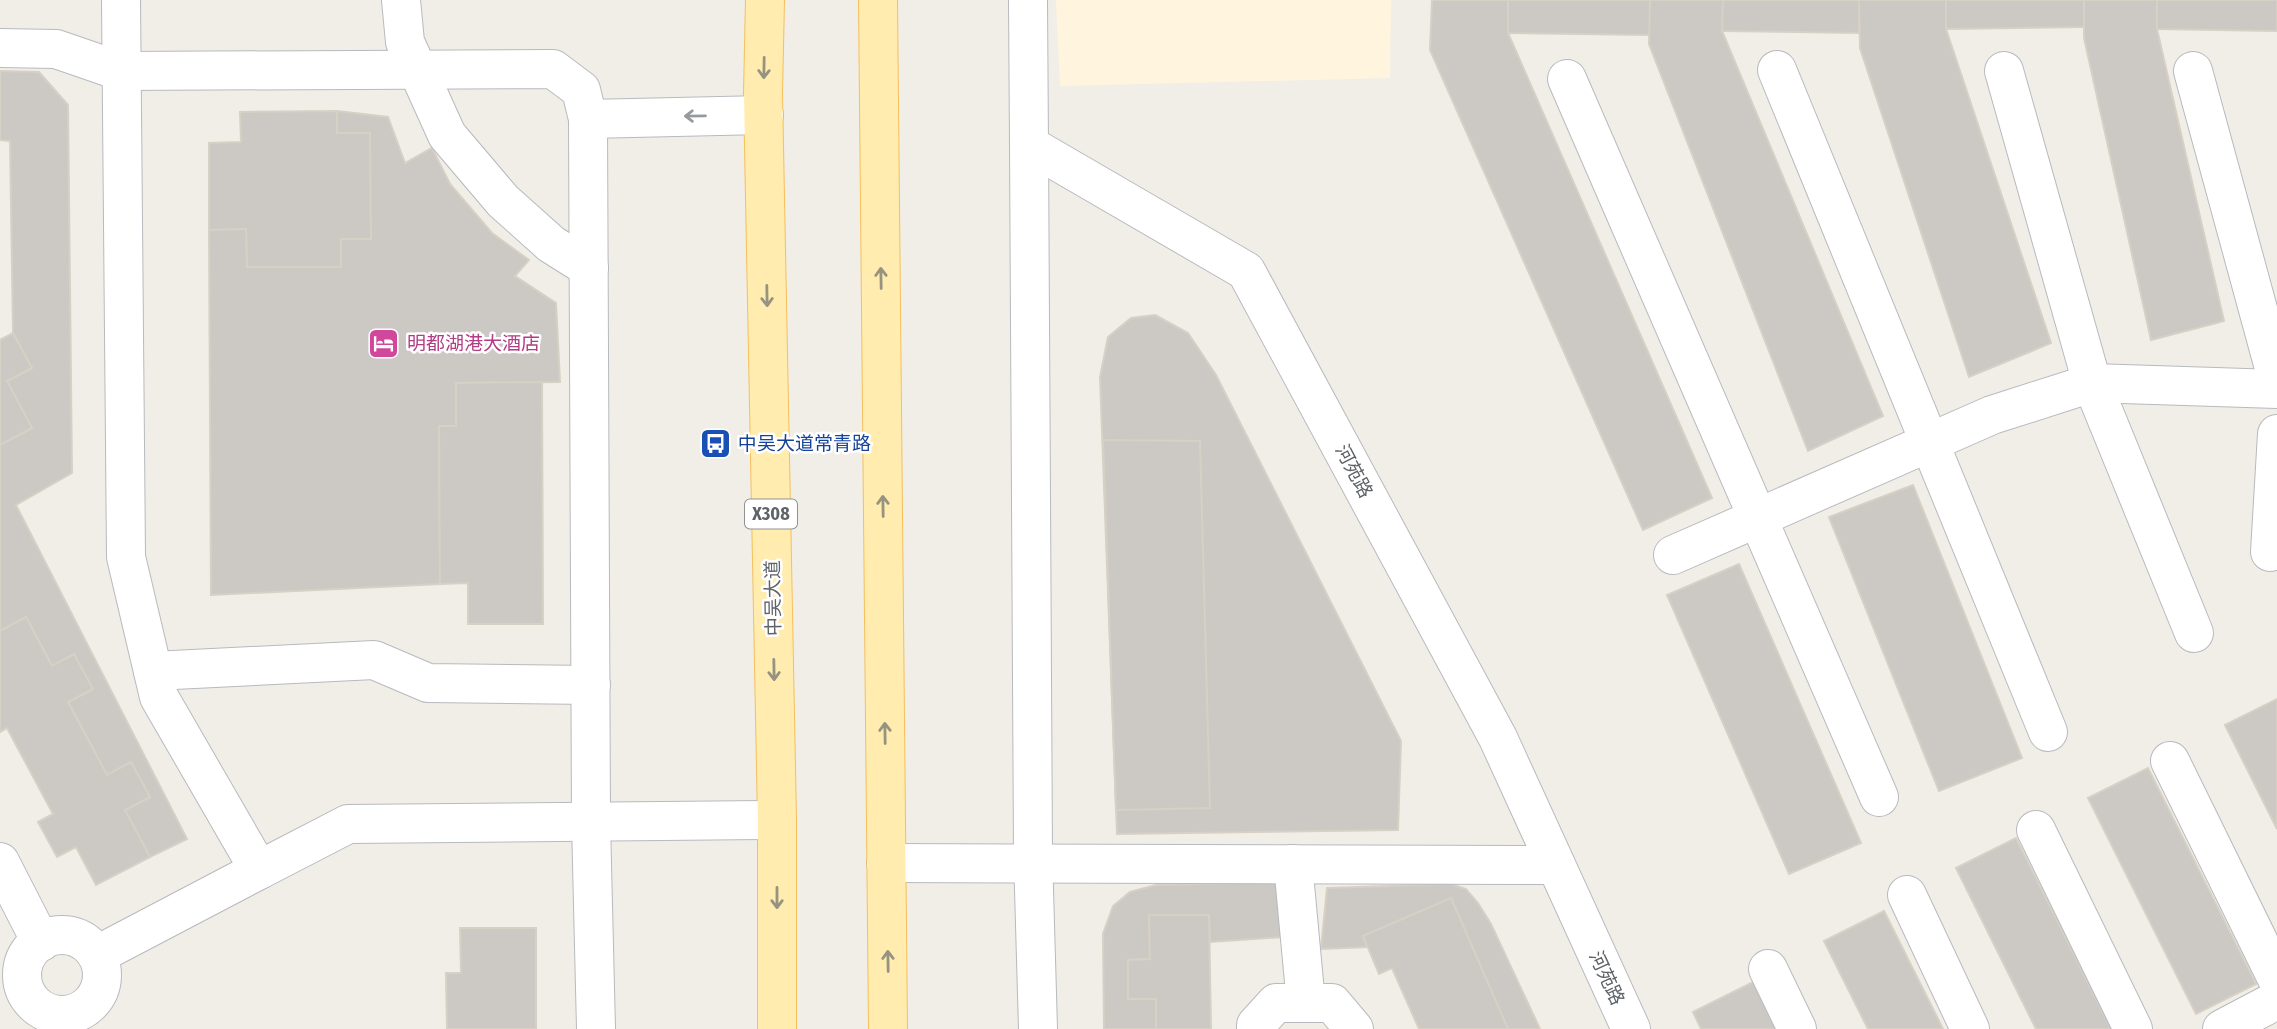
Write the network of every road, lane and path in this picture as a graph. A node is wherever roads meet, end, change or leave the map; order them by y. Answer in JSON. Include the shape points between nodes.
{"nodes":[{"id":1,"x":121,"y":0,"type":"edge"},
{"id":2,"x":401,"y":0,"type":"edge"},
{"id":3,"x":765,"y":0,"type":"edge"},
{"id":4,"x":878,"y":0,"type":"edge"},
{"id":5,"x":1028,"y":0,"type":"edge"},
{"id":6,"x":0,"y":48,"type":"edge"},
{"id":7,"x":418,"y":70,"type":"junction"},
{"id":8,"x":1777,"y":70,"type":"dead end"},
{"id":9,"x":120,"y":71,"type":"junction"},
{"id":10,"x":2004,"y":71,"type":"dead end"},
{"id":11,"x":2193,"y":71,"type":"dead end"},
{"id":12,"x":1567,"y":79,"type":"dead end"},
{"id":13,"x":764,"y":115,"type":"junction"},
{"id":14,"x":588,"y":119,"type":"junction"},
{"id":15,"x":1029,"y":145,"type":"junction"},
{"id":16,"x":589,"y":268,"type":"junction"},
{"id":17,"x":2277,"y":379,"type":"edge"},
{"id":18,"x":2092,"y":383,"type":"junction"},
{"id":19,"x":2277,"y":389,"type":"edge"},
{"id":20,"x":2277,"y":435,"type":"edge"},
{"id":21,"x":1929,"y":442,"type":"junction"},
{"id":22,"x":1758,"y":517,"type":"junction"},
{"id":23,"x":2270,"y":551,"type":"dead end"},
{"id":24,"x":1673,"y":555,"type":"dead end"},
{"id":25,"x":2194,"y":633,"type":"dead end"},
{"id":26,"x":153,"y":671,"type":"junction"},
{"id":27,"x":591,"y":685,"type":"junction"},
{"id":28,"x":2048,"y":732,"type":"dead end"},
{"id":29,"x":2170,"y":761,"type":"dead end"},
{"id":30,"x":1880,"y":797,"type":"dead end"},
{"id":31,"x":777,"y":820,"type":"junction"},
{"id":32,"x":591,"y":822,"type":"junction"},
{"id":33,"x":2036,"y":830,"type":"dead end"},
{"id":34,"x":0,"y":862,"type":"edge"},
{"id":35,"x":887,"y":863,"type":"junction"},
{"id":36,"x":1033,"y":863,"type":"junction"},
{"id":37,"x":1293,"y":864,"type":"junction"},
{"id":38,"x":1556,"y":865,"type":"junction"},
{"id":39,"x":258,"y":870,"type":"junction"},
{"id":40,"x":1907,"y":895,"type":"dead end"},
{"id":41,"x":41,"y":942,"type":"junction"},
{"id":42,"x":97,"y":955,"type":"junction"},
{"id":43,"x":1769,"y":969,"type":"dead end"},
{"id":44,"x":2277,"y":979,"type":"edge"},
{"id":45,"x":2277,"y":1000,"type":"edge"},
{"id":46,"x":1307,"y":1003,"type":"junction"},
{"id":47,"x":82,"y":1021,"type":"edge"},
{"id":48,"x":596,"y":1029,"type":"edge"},
{"id":49,"x":778,"y":1029,"type":"edge"},
{"id":50,"x":888,"y":1029,"type":"edge"},
{"id":51,"x":1038,"y":1029,"type":"edge"},
{"id":52,"x":1256,"y":1029,"type":"edge"},
{"id":53,"x":1354,"y":1029,"type":"edge"},
{"id":54,"x":1631,"y":1029,"type":"edge"},
{"id":55,"x":1797,"y":1029,"type":"edge"},
{"id":56,"x":1970,"y":1029,"type":"edge"},
{"id":57,"x":2133,"y":1029,"type":"edge"},
{"id":58,"x":2222,"y":1029,"type":"edge"}],
"edges":[{"from":1,"to":9,"type":"street"},
{"from":2,"to":7,"type":"street","via":[[405,42]]},
{"from":3,"to":13,"type":"main road","name":"中吴大道","number":"X308","one_way":true},
{"from":35,"to":4,"type":"main road","one_way":true},
{"from":5,"to":15,"type":"street"},
{"from":6,"to":9,"type":"street","via":[[56,49]]},
{"from":7,"to":9,"type":"street"},
{"from":7,"to":14,"type":"street","via":[[553,69],[581,90]]},
{"from":7,"to":16,"type":"street","via":[[447,135],[503,201],[551,244]]},
{"from":8,"to":21,"type":"street"},
{"from":9,"to":26,"type":"street","via":[[126,557]]},
{"from":10,"to":18,"type":"street"},
{"from":11,"to":17,"type":"street"},
{"from":12,"to":22,"type":"street"},
{"from":13,"to":14,"type":"street","one_way":true},
{"from":13,"to":31,"type":"main road","name":"中吴大道","number":"X308","one_way":true},
{"from":14,"to":16,"type":"street"},
{"from":15,"to":36,"type":"street"},
{"from":15,"to":38,"type":"street","name":"河苑路","via":[[1246,271],[1498,738]]},
{"from":16,"to":27,"type":"street"},
{"from":18,"to":19,"type":"street"},
{"from":18,"to":21,"type":"street","via":[[1992,415]]},
{"from":18,"to":25,"type":"street"},
{"from":20,"to":23,"type":"street"},
{"from":21,"to":22,"type":"street"},
{"from":21,"to":28,"type":"street"},
{"from":22,"to":24,"type":"street"},
{"from":22,"to":30,"type":"street"},
{"from":26,"to":27,"type":"street","via":[[374,660],[428,683]]},
{"from":26,"to":39,"type":"street","via":[[159,697]]},
{"from":27,"to":32,"type":"street"},
{"from":29,"to":44,"type":"street"},
{"from":31,"to":32,"type":"street"},
{"from":31,"to":49,"type":"main road","name":"中吴大道","number":"X308","one_way":true},
{"from":32,"to":39,"type":"street","via":[[348,824]]},
{"from":32,"to":48,"type":"street"},
{"from":33,"to":57,"type":"street"},
{"from":34,"to":41,"type":"street"},
{"from":35,"to":36,"type":"street"},
{"from":50,"to":35,"type":"main road","one_way":true},
{"from":36,"to":37,"type":"street"},
{"from":36,"to":51,"type":"street"},
{"from":37,"to":38,"type":"street"},
{"from":37,"to":46,"type":"street"},
{"from":38,"to":54,"type":"street","name":"河苑路"},
{"from":39,"to":42,"type":"street"},
{"from":40,"to":56,"type":"street"},
{"from":41,"to":42,"type":"street","via":[[66,935],[89,945]]},
{"from":41,"to":47,"type":"street","via":[[25,961],[22,973],[29,997],[50,1014]]},
{"from":42,"to":47,"type":"street","via":[[102,982]]},
{"from":43,"to":55,"type":"street"},
{"from":45,"to":58,"type":"street"},
{"from":46,"to":52,"type":"street","via":[[1276,1003]]},
{"from":46,"to":53,"type":"street","via":[[1332,1003]]}]}
